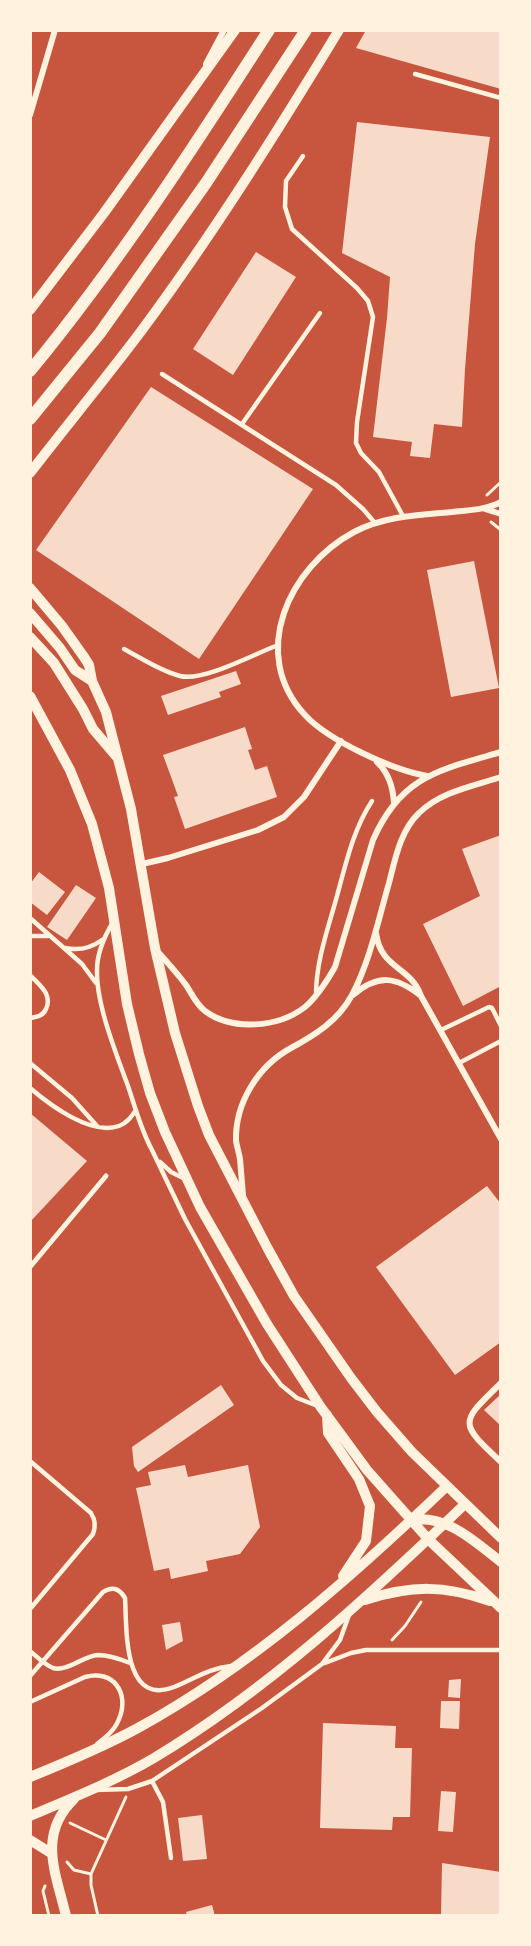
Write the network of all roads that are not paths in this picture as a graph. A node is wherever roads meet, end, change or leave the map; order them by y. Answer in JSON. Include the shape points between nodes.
{"nodes":[{"id":1,"x":55,"y":30,"type":"edge"},
{"id":2,"x":224,"y":30,"type":"edge"},
{"id":3,"x":235,"y":30,"type":"edge"},
{"id":4,"x":269,"y":30,"type":"edge"},
{"id":5,"x":306,"y":30,"type":"edge"},
{"id":6,"x":339,"y":30,"type":"edge"},
{"id":7,"x":415,"y":75,"type":"dead end"},
{"id":8,"x":193,"y":89,"type":"junction"},
{"id":9,"x":501,"y":98,"type":"edge"},
{"id":10,"x":30,"y":115,"type":"edge"},
{"id":11,"x":303,"y":156,"type":"dead end"},
{"id":12,"x":33,"y":307,"type":"edge"},
{"id":13,"x":320,"y":313,"type":"dead end"},
{"id":14,"x":30,"y":316,"type":"edge"},
{"id":15,"x":30,"y":371,"type":"edge"},
{"id":16,"x":162,"y":374,"type":"dead end"},
{"id":17,"x":30,"y":419,"type":"edge"},
{"id":18,"x":242,"y":424,"type":"junction"},
{"id":19,"x":30,"y":473,"type":"edge"},
{"id":20,"x":501,"y":502,"type":"edge"},
{"id":21,"x":485,"y":508,"type":"junction"},
{"id":22,"x":501,"y":514,"type":"edge"},
{"id":23,"x":403,"y":516,"type":"junction"},
{"id":24,"x":375,"y":523,"type":"junction"},
{"id":25,"x":30,"y":588,"type":"edge"},
{"id":26,"x":30,"y":613,"type":"edge"},
{"id":27,"x":30,"y":637,"type":"edge"},
{"id":28,"x":278,"y":645,"type":"junction"},
{"id":29,"x":124,"y":649,"type":"dead end"},
{"id":30,"x":92,"y":681,"type":"junction"},
{"id":31,"x":30,"y":696,"type":"edge"},
{"id":32,"x":341,"y":741,"type":"junction"},
{"id":33,"x":501,"y":752,"type":"edge"},
{"id":34,"x":373,"y":757,"type":"junction"},
{"id":35,"x":118,"y":759,"type":"junction"},
{"id":36,"x":428,"y":776,"type":"junction"},
{"id":37,"x":501,"y":777,"type":"edge"},
{"id":38,"x":372,"y":801,"type":"dead end"},
{"id":39,"x":394,"y":803,"type":"junction"},
{"id":40,"x":142,"y":864,"type":"junction"},
{"id":41,"x":30,"y":918,"type":"edge"},
{"id":42,"x":114,"y":920,"type":"junction"},
{"id":43,"x":376,"y":930,"type":"junction"},
{"id":44,"x":30,"y":936,"type":"edge"},
{"id":45,"x":49,"y":936,"type":"junction"},
{"id":46,"x":104,"y":939,"type":"junction"},
{"id":47,"x":63,"y":947,"type":"junction"},
{"id":48,"x":155,"y":948,"type":"junction"},
{"id":49,"x":30,"y":975,"type":"edge"},
{"id":50,"x":98,"y":988,"type":"junction"},
{"id":51,"x":316,"y":995,"type":"junction"},
{"id":52,"x":351,"y":996,"type":"junction"},
{"id":53,"x":421,"y":996,"type":"junction"},
{"id":54,"x":30,"y":1018,"type":"edge"},
{"id":55,"x":501,"y":1026,"type":"edge"},
{"id":56,"x":441,"y":1030,"type":"junction"},
{"id":57,"x":501,"y":1041,"type":"edge"},
{"id":58,"x":30,"y":1063,"type":"edge"},
{"id":59,"x":459,"y":1063,"type":"junction"},
{"id":60,"x":30,"y":1088,"type":"edge"},
{"id":61,"x":136,"y":1110,"type":"junction"},
{"id":62,"x":97,"y":1126,"type":"junction"},
{"id":63,"x":501,"y":1139,"type":"edge"},
{"id":64,"x":152,"y":1150,"type":"junction"},
{"id":65,"x":106,"y":1176,"type":"dead end"},
{"id":66,"x":187,"y":1180,"type":"junction"},
{"id":67,"x":244,"y":1199,"type":"junction"},
{"id":68,"x":30,"y":1267,"type":"edge"},
{"id":69,"x":501,"y":1383,"type":"edge"},
{"id":70,"x":324,"y":1411,"type":"junction"},
{"id":71,"x":30,"y":1461,"type":"edge"},
{"id":72,"x":501,"y":1462,"type":"edge"},
{"id":73,"x":447,"y":1486,"type":"junction"},
{"id":74,"x":465,"y":1504,"type":"junction"},
{"id":75,"x":411,"y":1520,"type":"junction"},
{"id":76,"x":445,"y":1523,"type":"junction"},
{"id":77,"x":501,"y":1538,"type":"edge"},
{"id":78,"x":429,"y":1540,"type":"junction"},
{"id":79,"x":501,"y":1562,"type":"edge"},
{"id":80,"x":335,"y":1587,"type":"junction"},
{"id":81,"x":359,"y":1602,"type":"junction"},
{"id":82,"x":498,"y":1605,"type":"edge"},
{"id":83,"x":30,"y":1609,"type":"edge"},
{"id":84,"x":350,"y":1611,"type":"junction"},
{"id":85,"x":501,"y":1650,"type":"edge"},
{"id":86,"x":30,"y":1651,"type":"edge"},
{"id":87,"x":43,"y":1662,"type":"junction"},
{"id":88,"x":130,"y":1663,"type":"junction"},
{"id":89,"x":237,"y":1665,"type":"junction"},
{"id":90,"x":322,"y":1665,"type":"junction"},
{"id":91,"x":30,"y":1676,"type":"edge"},
{"id":92,"x":30,"y":1701,"type":"edge"},
{"id":93,"x":85,"y":1754,"type":"junction"},
{"id":94,"x":30,"y":1777,"type":"edge"},
{"id":95,"x":152,"y":1781,"type":"junction"},
{"id":96,"x":89,"y":1790,"type":"junction"},
{"id":97,"x":78,"y":1795,"type":"junction"},
{"id":98,"x":30,"y":1816,"type":"edge"},
{"id":99,"x":30,"y":1840,"type":"edge"},
{"id":100,"x":51,"y":1853,"type":"junction"},
{"id":101,"x":171,"y":1858,"type":"dead end"},
{"id":102,"x":66,"y":1916,"type":"edge"}],
"edges":[{"from":1,"to":10,"type":"street"},
{"from":2,"to":8,"type":"street"},
{"from":3,"to":8,"type":"street"},
{"from":4,"to":15,"type":"main road","via":[[76,315]]},
{"from":5,"to":17,"type":"main road","via":[[218,166],[100,333]]},
{"from":6,"to":19,"type":"street","via":[[142,329]]},
{"from":7,"to":9,"type":"lane"},
{"from":8,"to":12,"type":"street"},
{"from":11,"to":23,"type":"lane","via":[[286,181],[285,207],[292,229],[368,302],[373,317],[356,443],[379,472]]},
{"from":12,"to":14,"type":"street"},
{"from":13,"to":18,"type":"lane"},
{"from":16,"to":18,"type":"lane"},
{"from":18,"to":24,"type":"lane","via":[[336,484]]},
{"from":20,"to":21,"type":"street"},
{"from":21,"to":22,"type":"street"},
{"from":21,"to":23,"type":"street"},
{"from":23,"to":24,"type":"street"},
{"from":24,"to":28,"type":"street","via":[[336,543],[304,574],[285,607]]},
{"from":25,"to":30,"type":"street","via":[[84,657]]},
{"from":26,"to":30,"type":"street","via":[[75,670]]},
{"from":27,"to":35,"type":"street","via":[[54,663],[93,729]]},
{"from":28,"to":29,"type":"lane","via":[[206,674],[188,677],[169,672]]},
{"from":28,"to":32,"type":"street","via":[[283,677],[292,697],[305,715]]},
{"from":30,"to":35,"type":"street","via":[[106,712]]},
{"from":31,"to":42,"type":"street","via":[[80,793],[101,855]]},
{"from":32,"to":34,"type":"street"},
{"from":32,"to":40,"type":"street","via":[[304,797],[284,817],[258,830]]},
{"from":33,"to":36,"type":"street"},
{"from":34,"to":36,"type":"street"},
{"from":34,"to":39,"type":"street","via":[[389,777]]},
{"from":35,"to":40,"type":"street"},
{"from":36,"to":39,"type":"street"},
{"from":37,"to":43,"type":"street","via":[[456,791],[418,813],[398,850]]},
{"from":38,"to":51,"type":"lane","via":[[352,843],[322,949]]},
{"from":39,"to":51,"type":"street","via":[[373,840],[335,967]]},
{"from":40,"to":48,"type":"street"},
{"from":41,"to":45,"type":"lane"},
{"from":42,"to":46,"type":"lane"},
{"from":42,"to":66,"type":"street","via":[[127,1004],[150,1094]]},
{"from":43,"to":52,"type":"street"},
{"from":43,"to":53,"type":"street","via":[[377,945],[385,958],[413,980]]},
{"from":44,"to":45,"type":"lane"},
{"from":45,"to":47,"type":"lane"},
{"from":46,"to":47,"type":"lane","via":[[89,947]]},
{"from":46,"to":50,"type":"lane","via":[[98,962]]},
{"from":47,"to":50,"type":"lane","via":[[82,964]]},
{"from":48,"to":51,"type":"street","via":[[203,1010],[234,1024],[287,1017],[304,1008]]},
{"from":48,"to":67,"type":"street","via":[[175,1033],[198,1106]]},
{"from":49,"to":54,"type":"lane","via":[[49,999],[44,1013]]},
{"from":50,"to":61,"type":"lane"},
{"from":52,"to":53,"type":"street","via":[[381,980],[401,982]]},
{"from":52,"to":67,"type":"street","via":[[316,1035],[271,1061],[244,1101],[236,1143]]},
{"from":53,"to":56,"type":"street"},
{"from":55,"to":56,"type":"lane","via":[[489,1007]]},
{"from":56,"to":59,"type":"street"},
{"from":57,"to":59,"type":"lane"},
{"from":58,"to":62,"type":"lane","via":[[72,1098]]},
{"from":59,"to":63,"type":"street"},
{"from":60,"to":62,"type":"lane","via":[[57,1109]]},
{"from":61,"to":62,"type":"lane","via":[[120,1126]]},
{"from":61,"to":64,"type":"lane"},
{"from":64,"to":66,"type":"lane","via":[[171,1172]]},
{"from":64,"to":70,"type":"lane","via":[[262,1361],[280,1385]]},
{"from":65,"to":68,"type":"street"},
{"from":66,"to":70,"type":"street","via":[[239,1277]]},
{"from":67,"to":73,"type":"street","via":[[294,1296],[351,1378],[412,1452]]},
{"from":69,"to":72,"type":"street","via":[[472,1412],[470,1425],[471,1433]]},
{"from":70,"to":75,"type":"street","via":[[367,1470]]},
{"from":70,"to":80,"type":"street","via":[[328,1433],[359,1479],[370,1506],[366,1541]]},
{"from":71,"to":83,"type":"lane","via":[[91,1513],[95,1527]]},
{"from":73,"to":74,"type":"street"},
{"from":73,"to":75,"type":"street"},
{"from":74,"to":76,"type":"street"},
{"from":74,"to":77,"type":"street"},
{"from":75,"to":76,"type":"street"},
{"from":75,"to":78,"type":"street"},
{"from":75,"to":80,"type":"street"},
{"from":76,"to":78,"type":"street"},
{"from":76,"to":79,"type":"street"},
{"from":78,"to":81,"type":"street"},
{"from":78,"to":82,"type":"street"},
{"from":80,"to":89,"type":"street"},
{"from":81,"to":82,"type":"street","via":[[429,1587],[457,1591]]},
{"from":81,"to":84,"type":"street"},
{"from":84,"to":90,"type":"lane","via":[[340,1640]]},
{"from":84,"to":96,"type":"street","via":[[189,1735],[152,1759]]},
{"from":85,"to":90,"type":"lane","via":[[382,1649],[351,1653]]},
{"from":86,"to":87,"type":"lane"},
{"from":87,"to":88,"type":"lane","via":[[61,1669],[96,1655]]},
{"from":87,"to":88,"type":"lane","via":[[103,1592],[116,1588],[125,1598]]},
{"from":87,"to":91,"type":"lane"},
{"from":88,"to":89,"type":"lane","via":[[137,1679],[156,1689]]},
{"from":89,"to":93,"type":"street","via":[[147,1723]]},
{"from":90,"to":95,"type":"lane"},
{"from":92,"to":93,"type":"lane","via":[[93,1674],[117,1684],[122,1701],[120,1719]]},
{"from":93,"to":94,"type":"street"},
{"from":95,"to":96,"type":"lane","via":[[115,1791]]},
{"from":95,"to":101,"type":"lane","via":[[163,1802]]},
{"from":96,"to":97,"type":"street"},
{"from":97,"to":98,"type":"street"},
{"from":97,"to":100,"type":"street","via":[[60,1818]]},
{"from":99,"to":100,"type":"street"},
{"from":100,"to":102,"type":"street"}]}
